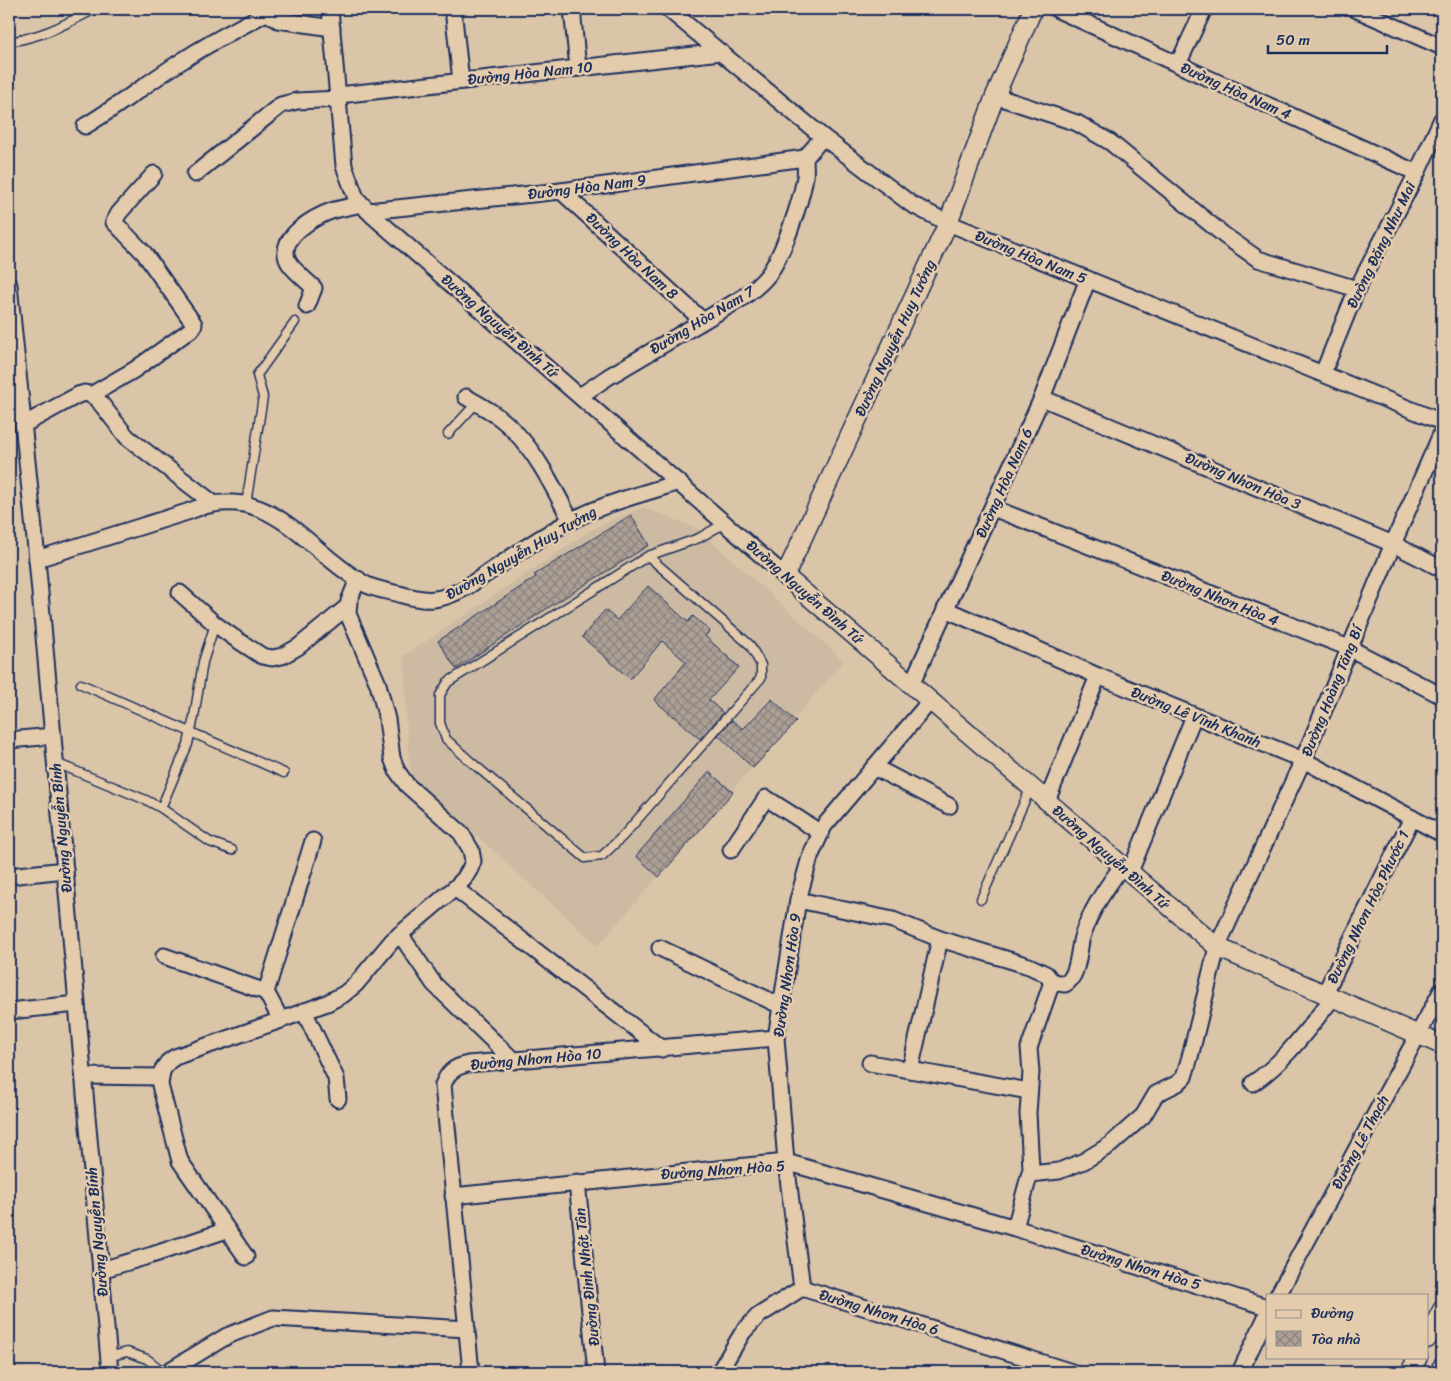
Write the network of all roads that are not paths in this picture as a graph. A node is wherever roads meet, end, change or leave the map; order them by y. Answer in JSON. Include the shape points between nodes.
{"nodes":[{"id":1,"x":95,"y":9,"type":"edge"},
{"id":2,"x":330,"y":9,"type":"edge"},
{"id":3,"x":453,"y":9,"type":"edge"},
{"id":4,"x":572,"y":9,"type":"edge"},
{"id":5,"x":668,"y":9,"type":"edge"},
{"id":6,"x":1056,"y":9,"type":"edge"},
{"id":7,"x":1204,"y":9,"type":"edge"},
{"id":8,"x":1355,"y":9,"type":"edge"},
{"id":9,"x":1029,"y":10,"type":"edge"},
{"id":10,"x":263,"y":11,"type":"edge"},
{"id":11,"x":332,"y":28,"type":"junction"},
{"id":12,"x":9,"y":42,"type":"edge"},
{"id":13,"x":1442,"y":47,"type":"edge"},
{"id":14,"x":720,"y":52,"type":"junction"},
{"id":15,"x":1178,"y":64,"type":"junction"},
{"id":16,"x":578,"y":68,"type":"junction"},
{"id":17,"x":461,"y":81,"type":"junction"},
{"id":18,"x":995,"y":96,"type":"junction"},
{"id":19,"x":339,"y":97,"type":"junction"},
{"id":20,"x":1442,"y":119,"type":"edge"},
{"id":21,"x":85,"y":126,"type":"dead end"},
{"id":22,"x":823,"y":137,"type":"junction"},
{"id":23,"x":805,"y":158,"type":"junction"},
{"id":24,"x":1417,"y":173,"type":"junction"},
{"id":25,"x":154,"y":174,"type":"dead end"},
{"id":26,"x":195,"y":174,"type":"dead end"},
{"id":27,"x":561,"y":190,"type":"junction"},
{"id":28,"x":365,"y":208,"type":"junction"},
{"id":29,"x":948,"y":223,"type":"junction"},
{"id":30,"x":1088,"y":279,"type":"junction"},
{"id":31,"x":9,"y":285,"type":"edge"},
{"id":32,"x":1357,"y":289,"type":"junction"},
{"id":33,"x":307,"y":306,"type":"dead end"},
{"id":34,"x":703,"y":321,"type":"junction"},
{"id":35,"x":295,"y":322,"type":"dead end"},
{"id":36,"x":1323,"y":373,"type":"junction"},
{"id":37,"x":91,"y":395,"type":"junction"},
{"id":38,"x":580,"y":396,"type":"junction"},
{"id":39,"x":1042,"y":398,"type":"junction"},
{"id":40,"x":470,"y":399,"type":"joint"},
{"id":41,"x":1442,"y":422,"type":"edge"},
{"id":42,"x":23,"y":425,"type":"junction"},
{"id":43,"x":1442,"y":432,"type":"edge"},
{"id":44,"x":448,"y":434,"type":"dead end"},
{"id":45,"x":679,"y":482,"type":"junction"},
{"id":46,"x":213,"y":503,"type":"junction"},
{"id":47,"x":246,"y":504,"type":"junction"},
{"id":48,"x":993,"y":508,"type":"junction"},
{"id":49,"x":570,"y":521,"type":"junction"},
{"id":50,"x":725,"y":523,"type":"junction"},
{"id":51,"x":1393,"y":544,"type":"junction"},
{"id":52,"x":648,"y":556,"type":"junction"},
{"id":53,"x":37,"y":559,"type":"junction"},
{"id":54,"x":1442,"y":569,"type":"edge"},
{"id":55,"x":786,"y":576,"type":"junction"},
{"id":56,"x":358,"y":580,"type":"junction"},
{"id":57,"x":180,"y":593,"type":"dead end"},
{"id":58,"x":347,"y":607,"type":"junction"},
{"id":59,"x":945,"y":609,"type":"junction"},
{"id":60,"x":215,"y":624,"type":"junction"},
{"id":61,"x":1349,"y":648,"type":"junction"},
{"id":62,"x":1098,"y":676,"type":"junction"},
{"id":63,"x":912,"y":683,"type":"junction"},
{"id":64,"x":81,"y":684,"type":"dead end"},
{"id":65,"x":1442,"y":696,"type":"edge"},
{"id":66,"x":931,"y":700,"type":"junction"},
{"id":67,"x":1194,"y":716,"type":"junction"},
{"id":68,"x":191,"y":732,"type":"junction"},
{"id":69,"x":53,"y":736,"type":"junction"},
{"id":70,"x":9,"y":740,"type":"edge"},
{"id":71,"x":1303,"y":760,"type":"junction"},
{"id":72,"x":56,"y":763,"type":"junction"},
{"id":73,"x":874,"y":767,"type":"junction"},
{"id":74,"x":284,"y":774,"type":"dead end"},
{"id":75,"x":1031,"y":787,"type":"junction"},
{"id":76,"x":1047,"y":801,"type":"junction"},
{"id":77,"x":949,"y":806,"type":"dead end"},
{"id":78,"x":162,"y":808,"type":"junction"},
{"id":79,"x":1412,"y":818,"type":"junction"},
{"id":80,"x":821,"y":833,"type":"junction"},
{"id":81,"x":1442,"y":834,"type":"edge"},
{"id":82,"x":313,"y":841,"type":"dead end"},
{"id":83,"x":232,"y":850,"type":"dead end"},
{"id":84,"x":730,"y":850,"type":"dead end"},
{"id":85,"x":1126,"y":869,"type":"junction"},
{"id":86,"x":65,"y":870,"type":"junction"},
{"id":87,"x":9,"y":876,"type":"edge"},
{"id":88,"x":455,"y":888,"type":"junction"},
{"id":89,"x":981,"y":899,"type":"dead end"},
{"id":90,"x":798,"y":900,"type":"junction"},
{"id":91,"x":400,"y":934,"type":"junction"},
{"id":92,"x":940,"y":939,"type":"junction"},
{"id":93,"x":1217,"y":947,"type":"junction"},
{"id":94,"x":660,"y":948,"type":"dead end"},
{"id":95,"x":164,"y":956,"type":"dead end"},
{"id":96,"x":1052,"y":982,"type":"junction"},
{"id":97,"x":1442,"y":990,"type":"edge"},
{"id":98,"x":266,"y":992,"type":"junction"},
{"id":99,"x":1328,"y":997,"type":"junction"},
{"id":100,"x":77,"y":1004,"type":"junction"},
{"id":101,"x":781,"y":1006,"type":"junction"},
{"id":102,"x":9,"y":1011,"type":"edge"},
{"id":103,"x":304,"y":1011,"type":"junction"},
{"id":104,"x":281,"y":1020,"type":"junction"},
{"id":105,"x":1418,"y":1035,"type":"junction"},
{"id":106,"x":776,"y":1038,"type":"junction"},
{"id":107,"x":1442,"y":1045,"type":"edge"},
{"id":108,"x":662,"y":1049,"type":"junction"},
{"id":109,"x":514,"y":1060,"type":"junction"},
{"id":110,"x":870,"y":1063,"type":"dead end"},
{"id":111,"x":910,"y":1070,"type":"junction"},
{"id":112,"x":84,"y":1076,"type":"junction"},
{"id":113,"x":161,"y":1078,"type":"junction"},
{"id":114,"x":1253,"y":1083,"type":"dead end"},
{"id":115,"x":1030,"y":1091,"type":"junction"},
{"id":116,"x":338,"y":1099,"type":"dead end"},
{"id":117,"x":786,"y":1162,"type":"junction"},
{"id":118,"x":1030,"y":1174,"type":"junction"},
{"id":119,"x":577,"y":1182,"type":"junction"},
{"id":120,"x":453,"y":1196,"type":"junction"},
{"id":121,"x":1016,"y":1228,"type":"junction"},
{"id":122,"x":227,"y":1230,"type":"junction"},
{"id":123,"x":246,"y":1257,"type":"dead end"},
{"id":124,"x":100,"y":1270,"type":"junction"},
{"id":125,"x":802,"y":1288,"type":"junction"},
{"id":126,"x":1279,"y":1294,"type":"edge"},
{"id":127,"x":1266,"y":1307,"type":"edge"},
{"id":128,"x":1442,"y":1310,"type":"edge"},
{"id":129,"x":1266,"y":1317,"type":"edge"},
{"id":130,"x":467,"y":1329,"type":"junction"},
{"id":131,"x":1428,"y":1337,"type":"edge"},
{"id":132,"x":108,"y":1356,"type":"junction"},
{"id":133,"x":1417,"y":1358,"type":"edge"},
{"id":134,"x":1442,"y":1366,"type":"edge"},
{"id":135,"x":1064,"y":1371,"type":"edge"},
{"id":136,"x":110,"y":1372,"type":"edge"},
{"id":137,"x":165,"y":1372,"type":"edge"},
{"id":138,"x":471,"y":1372,"type":"edge"},
{"id":139,"x":596,"y":1372,"type":"edge"},
{"id":140,"x":719,"y":1372,"type":"edge"},
{"id":141,"x":1240,"y":1372,"type":"edge"},
{"id":142,"x":1410,"y":1372,"type":"edge"},
{"id":143,"x":1439,"y":1372,"type":"edge"}],
"edges":[{"from":1,"to":12,"type":"lane","via":[[48,33]]},
{"from":2,"to":11,"type":"street","name":"Đường Nguyễn Đình Tứ"},
{"from":3,"to":17,"type":"street"},
{"from":4,"to":16,"type":"street"},
{"from":5,"to":14,"type":"street","name":"Đường Hòa Nam 5"},
{"from":6,"to":15,"type":"street","name":"Đường Hòa Nam 4"},
{"from":7,"to":15,"type":"street"},
{"from":8,"to":13,"type":"street"},
{"from":9,"to":18,"type":"street","name":"Đường Nguyễn Huy Tưởng"},
{"from":10,"to":11,"type":"street","via":[[278,20]]},
{"from":10,"to":21,"type":"street"},
{"from":11,"to":19,"type":"street","name":"Đường Nguyễn Đình Tứ"},
{"from":14,"to":16,"type":"street","name":"Đường Hòa Nam 10"},
{"from":14,"to":22,"type":"street","name":"Đường Hòa Nam 5"},
{"from":15,"to":24,"type":"street","name":"Đường Hòa Nam 4"},
{"from":16,"to":17,"type":"street","name":"Đường Hòa Nam 10"},
{"from":17,"to":19,"type":"street","name":"Đường Hòa Nam 10"},
{"from":18,"to":29,"type":"street","name":"Đường Nguyễn Huy Tưởng"},
{"from":18,"to":32,"type":"street","via":[[1077,123],[1110,142],[1225,236],[1258,258]]},
{"from":19,"to":26,"type":"street","name":"Đường Hòa Nam 10","via":[[281,105]]},
{"from":19,"to":28,"type":"street","name":"Đường Nguyễn Đình Tứ","via":[[344,166],[356,198]]},
{"from":20,"to":24,"type":"street","name":"Đường Đặng Như Mai"},
{"from":22,"to":23,"type":"street"},
{"from":22,"to":29,"type":"street","name":"Đường Hòa Nam 5","via":[[911,204]]},
{"from":23,"to":27,"type":"street","name":"Đường Hòa Nam 9"},
{"from":23,"to":34,"type":"street","name":"Đường Hòa Nam 7","via":[[802,191],[775,266],[761,284]]},
{"from":24,"to":32,"type":"street","name":"Đường Đặng Như Mai"},
{"from":25,"to":37,"type":"street","via":[[114,222],[144,253],[194,328]]},
{"from":27,"to":28,"type":"street","name":"Đường Hòa Nam 9"},
{"from":27,"to":34,"type":"street","name":"Đường Hòa Nam 8"},
{"from":28,"to":33,"type":"street","name":"Đường Hòa Nam 9","via":[[333,210],[310,221],[287,243],[289,262],[314,288]]},
{"from":28,"to":38,"type":"street","name":"Đường Nguyễn Đình Tứ"},
{"from":29,"to":30,"type":"street","name":"Đường Hòa Nam 5"},
{"from":29,"to":55,"type":"street","name":"Đường Nguyễn Huy Tưởng"},
{"from":30,"to":36,"type":"street","name":"Đường Hòa Nam 5"},
{"from":30,"to":39,"type":"street","name":"Đường Hòa Nam 6"},
{"from":31,"to":42,"type":"street","name":"Đường Nguyễn Bính"},
{"from":32,"to":36,"type":"street","name":"Đường Đặng Như Mai"},
{"from":34,"to":38,"type":"street","name":"Đường Hòa Nam 7"},
{"from":35,"to":47,"type":"lane","via":[[257,375],[263,397]]},
{"from":36,"to":41,"type":"street","name":"Đường Hòa Nam 5"},
{"from":37,"to":42,"type":"street","via":[[78,395]]},
{"from":37,"to":46,"type":"street","via":[[127,437]]},
{"from":38,"to":45,"type":"street","name":"Đường Nguyễn Đình Tứ"},
{"from":39,"to":48,"type":"street","name":"Đường Hòa Nam 6"},
{"from":39,"to":51,"type":"street","name":"Đường Nhơn Hòa 3"},
{"from":40,"to":44,"type":"lane","via":[[471,409]]},
{"from":40,"to":49,"type":"street","via":[[490,410],[516,433],[544,471]]},
{"from":42,"to":53,"type":"street","name":"Đường Nguyễn Bính"},
{"from":43,"to":51,"type":"street","name":"Đường Hoàng Tăng Bí"},
{"from":45,"to":49,"type":"street","name":"Đường Nguyễn Huy Tưởng","via":[[607,504]]},
{"from":45,"to":50,"type":"street","name":"Đường Nguyễn Đình Tứ"},
{"from":46,"to":47,"type":"street","name":"Đường Nguyễn Huy Tưởng"},
{"from":46,"to":53,"type":"street","name":"Đường Nguyễn Huy Tưởng"},
{"from":47,"to":56,"type":"street","name":"Đường Nguyễn Huy Tưởng","via":[[273,514],[288,524]]},
{"from":48,"to":59,"type":"street","name":"Đường Hòa Nam 6"},
{"from":48,"to":61,"type":"street","name":"Đường Nhơn Hòa 4"},
{"from":49,"to":56,"type":"street","name":"Đường Nguyễn Huy Tưởng","via":[[465,588],[442,598],[413,598]]},
{"from":50,"to":52,"type":"lane","via":[[699,538]]},
{"from":50,"to":55,"type":"street","name":"Đường Nguyễn Đình Tứ"},
{"from":51,"to":54,"type":"street","name":"Đường Nhơn Hòa 3"},
{"from":51,"to":61,"type":"street","name":"Đường Hoàng Tăng Bí"},
{"from":52,"to":52,"type":"lane","via":[[448,682],[440,695],[440,723],[446,739],[585,858],[602,856],[624,836],[761,678],[761,665],[750,645]]},
{"from":53,"to":69,"type":"street","name":"Đường Nguyễn Bính"},
{"from":55,"to":63,"type":"street","name":"Đường Nguyễn Đình Tứ"},
{"from":56,"to":58,"type":"street"},
{"from":57,"to":60,"type":"street"},
{"from":58,"to":60,"type":"street","via":[[298,647],[272,658],[262,656]]},
{"from":58,"to":88,"type":"street","via":[[378,684],[397,771],[414,792],[461,833],[470,850],[473,860],[470,869]]},
{"from":59,"to":62,"type":"street","name":"Đường Lê Vĩnh Khanh"},
{"from":59,"to":63,"type":"street","name":"Đường Hòa Nam 6"},
{"from":60,"to":68,"type":"lane","via":[[203,662]]},
{"from":61,"to":65,"type":"street","name":"Đường Nhơn Hòa 4"},
{"from":61,"to":71,"type":"street","name":"Đường Hoàng Tăng Bí"},
{"from":62,"to":67,"type":"street","name":"Đường Lê Vĩnh Khanh"},
{"from":62,"to":76,"type":"street"},
{"from":63,"to":66,"type":"street","name":"Đường Nguyễn Đình Tứ"},
{"from":64,"to":68,"type":"lane"},
{"from":66,"to":73,"type":"street","name":"Đường Nhơn Hòa 9"},
{"from":66,"to":75,"type":"street","name":"Đường Nguyễn Đình Tứ"},
{"from":67,"to":71,"type":"street","name":"Đường Lê Vĩnh Khanh"},
{"from":67,"to":85,"type":"street"},
{"from":68,"to":74,"type":"lane"},
{"from":68,"to":78,"type":"lane"},
{"from":69,"to":70,"type":"street"},
{"from":69,"to":72,"type":"street","name":"Đường Nguyễn Bính"},
{"from":71,"to":79,"type":"street","name":"Đường Lê Vĩnh Khanh"},
{"from":71,"to":93,"type":"street","name":"Đường Hoàng Tăng Bí"},
{"from":72,"to":78,"type":"lane"},
{"from":72,"to":86,"type":"street","name":"Đường Nguyễn Bính"},
{"from":73,"to":77,"type":"street"},
{"from":73,"to":80,"type":"street","name":"Đường Nhơn Hòa 9"},
{"from":75,"to":76,"type":"street","name":"Đường Nguyễn Đình Tứ"},
{"from":75,"to":89,"type":"lane"},
{"from":76,"to":85,"type":"street","name":"Đường Nguyễn Đình Tứ"},
{"from":78,"to":83,"type":"lane","via":[[210,842]]},
{"from":79,"to":81,"type":"street","name":"Đường Lê Vĩnh Khanh"},
{"from":79,"to":99,"type":"street","name":"Đường Nhơn Hòa Phước 1"},
{"from":80,"to":84,"type":"street","via":[[766,798]]},
{"from":80,"to":90,"type":"street","name":"Đường Nhơn Hòa 9","via":[[810,857]]},
{"from":82,"to":98,"type":"street"},
{"from":85,"to":93,"type":"street","name":"Đường Nguyễn Đình Tứ"},
{"from":85,"to":96,"type":"street","via":[[1102,894],[1092,912],[1070,979],[1065,984]]},
{"from":86,"to":87,"type":"street"},
{"from":86,"to":100,"type":"street","name":"Đường Nguyễn Bính"},
{"from":88,"to":91,"type":"street"},
{"from":88,"to":108,"type":"street"},
{"from":90,"to":92,"type":"street","name":"Đường Nhơn Hòa 9","via":[[893,920]]},
{"from":90,"to":101,"type":"street","name":"Đường Nhơn Hòa 9"},
{"from":91,"to":103,"type":"street","via":[[351,989],[327,1003]]},
{"from":91,"to":109,"type":"street","via":[[434,984]]},
{"from":92,"to":96,"type":"street","name":"Đường Nhơn Hòa 9","via":[[1029,966],[1046,974]]},
{"from":92,"to":111,"type":"street"},
{"from":93,"to":99,"type":"street","name":"Đường Nguyễn Đình Tứ"},
{"from":93,"to":118,"type":"street","name":"Đường Hoàng Tăng Bí","via":[[1184,1077],[1156,1094],[1143,1116],[1110,1145],[1060,1171]]},
{"from":94,"to":101,"type":"street"},
{"from":95,"to":98,"type":"street"},
{"from":96,"to":115,"type":"street","via":[[1029,1048]]},
{"from":97,"to":105,"type":"street","name":"Đường Lê Thạch"},
{"from":98,"to":104,"type":"street"},
{"from":99,"to":105,"type":"street","name":"Đường Nguyễn Đình Tứ"},
{"from":99,"to":114,"type":"street","name":"Đường Nhơn Hòa Phước 1","via":[[1280,1060]]},
{"from":100,"to":102,"type":"street"},
{"from":100,"to":112,"type":"street","name":"Đường Nguyễn Bính"},
{"from":101,"to":106,"type":"street","name":"Đường Nhơn Hòa 9"},
{"from":103,"to":104,"type":"street"},
{"from":103,"to":116,"type":"street","via":[[336,1078]]},
{"from":104,"to":113,"type":"street","via":[[175,1056],[162,1071]]},
{"from":105,"to":107,"type":"street","name":"Đường Nguyễn Đình Tứ"},
{"from":105,"to":126,"type":"street","name":"Đường Lê Thạch"},
{"from":106,"to":108,"type":"street","name":"Đường Nhơn Hòa 10"},
{"from":106,"to":117,"type":"street","name":"Đường Nhơn Hòa 9"},
{"from":108,"to":109,"type":"street","name":"Đường Nhơn Hòa 10"},
{"from":109,"to":120,"type":"street","name":"Đường Nhơn Hòa 10","via":[[460,1066],[446,1077],[443,1085]]},
{"from":110,"to":111,"type":"street"},
{"from":111,"to":115,"type":"street"},
{"from":112,"to":113,"type":"street"},
{"from":112,"to":124,"type":"street","name":"Đường Nguyễn Bính"},
{"from":113,"to":122,"type":"street","via":[[160,1085],[180,1161]]},
{"from":115,"to":118,"type":"street"},
{"from":117,"to":119,"type":"street","name":"Đường Nhơn Hòa 5"},
{"from":117,"to":121,"type":"street","name":"Đường Nhơn Hòa 5"},
{"from":117,"to":125,"type":"street","name":"Đường Nhơn Hòa 9"},
{"from":118,"to":121,"type":"street"},
{"from":119,"to":120,"type":"street","name":"Đường Nhơn Hòa 5"},
{"from":119,"to":139,"type":"street","name":"Đường Đinh Nhật Tân"},
{"from":120,"to":130,"type":"street","name":"Đường Nhơn Hòa 10"},
{"from":121,"to":127,"type":"street","name":"Đường Nhơn Hòa 5"},
{"from":122,"to":123,"type":"street"},
{"from":122,"to":124,"type":"street"},
{"from":124,"to":132,"type":"street","name":"Đường Nguyễn Bính"},
{"from":125,"to":135,"type":"street","name":"Đường Nhơn Hòa 6"},
{"from":125,"to":140,"type":"street","name":"Đường Nhơn Hòa 6","via":[[758,1316],[743,1332]]},
{"from":128,"to":131,"type":"street"},
{"from":129,"to":141,"type":"street"},
{"from":130,"to":137,"type":"street","via":[[273,1318],[227,1336]]},
{"from":130,"to":138,"type":"street","name":"Đường Nhơn Hòa 10"},
{"from":132,"to":136,"type":"street","name":"Đường Nguyễn Bính"},
{"from":132,"to":137,"type":"lane","via":[[128,1352],[147,1359]]},
{"from":133,"to":142,"type":"street"},
{"from":134,"to":143,"type":"street"}]}
